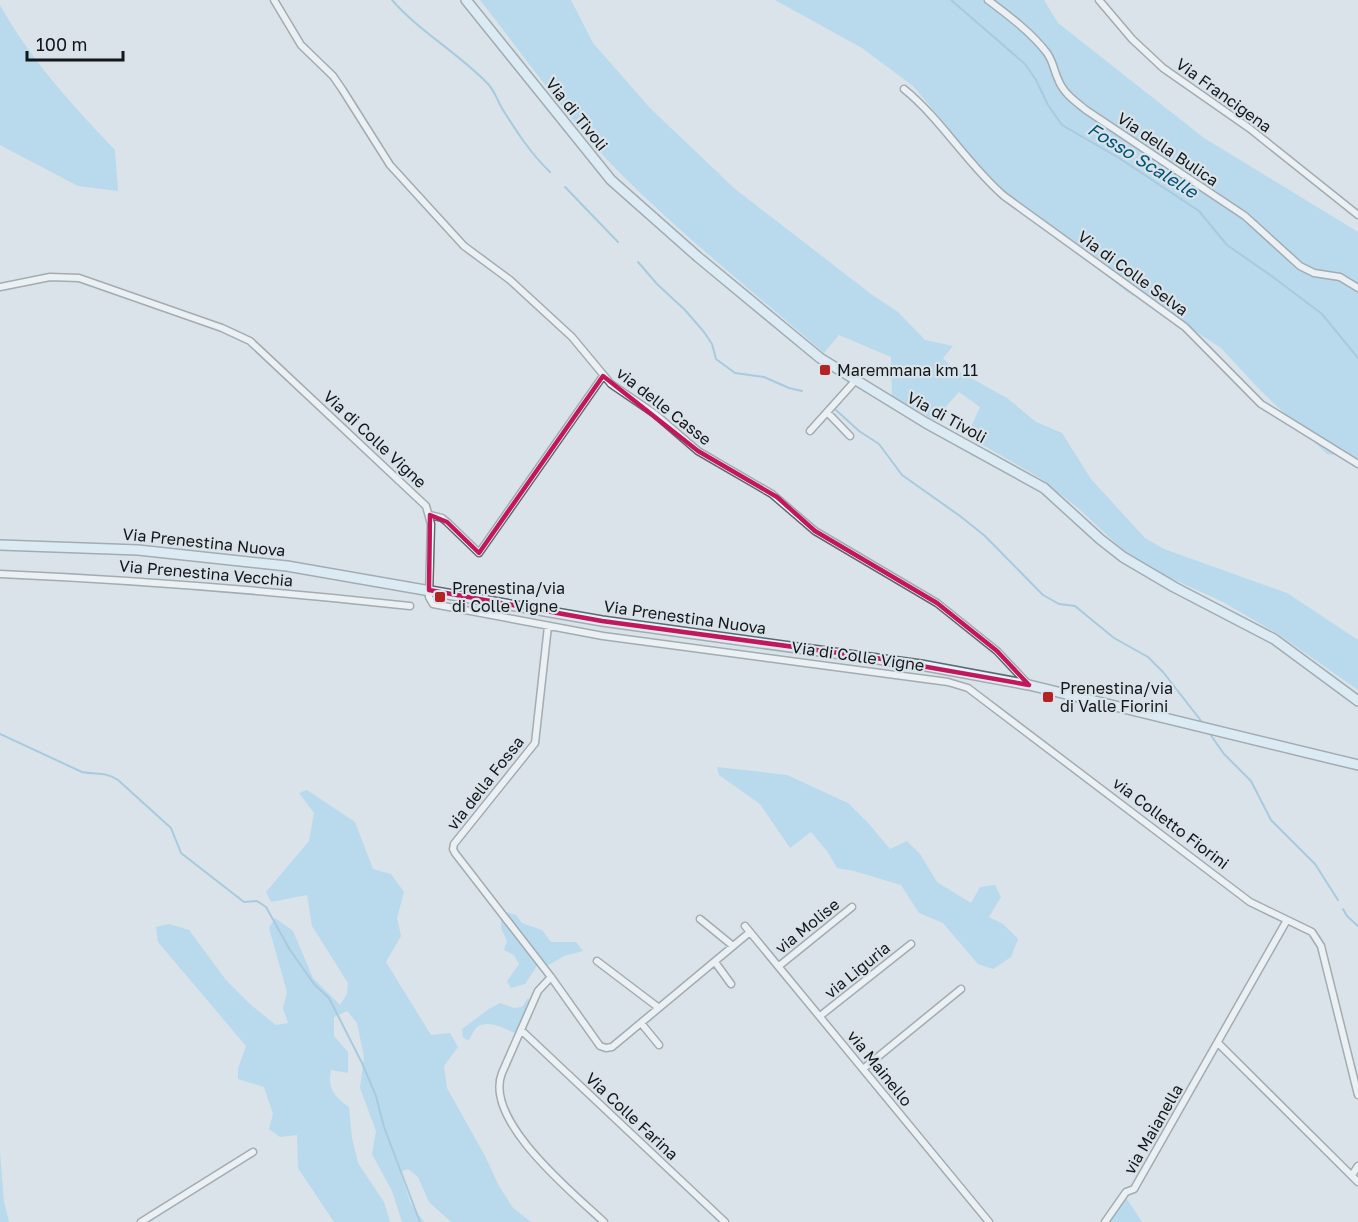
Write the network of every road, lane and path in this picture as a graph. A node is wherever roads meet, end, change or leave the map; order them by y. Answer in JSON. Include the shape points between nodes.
{"nodes":[{"id":1,"x":274,"y":0,"type":"edge"},
{"id":2,"x":466,"y":0,"type":"edge"},
{"id":3,"x":988,"y":0,"type":"edge"},
{"id":4,"x":1099,"y":0,"type":"edge"},
{"id":5,"x":904,"y":89,"type":"dead end"},
{"id":6,"x":1358,"y":214,"type":"edge"},
{"id":7,"x":0,"y":287,"type":"edge"},
{"id":8,"x":1358,"y":288,"type":"edge"},
{"id":9,"x":603,"y":376,"type":"junction"},
{"id":10,"x":855,"y":381,"type":"junction"},
{"id":11,"x":827,"y":412,"type":"junction"},
{"id":12,"x":810,"y":431,"type":"dead end"},
{"id":13,"x":850,"y":436,"type":"dead end"},
{"id":14,"x":1358,"y":464,"type":"edge"},
{"id":15,"x":430,"y":515,"type":"junction"},
{"id":16,"x":0,"y":545,"type":"edge"},
{"id":17,"x":0,"y":574,"type":"edge"},
{"id":18,"x":429,"y":590,"type":"junction"},
{"id":19,"x":410,"y":606,"type":"dead end"},
{"id":20,"x":548,"y":626,"type":"junction"},
{"id":21,"x":1029,"y":685,"type":"junction"},
{"id":22,"x":1358,"y":701,"type":"edge"},
{"id":23,"x":1041,"y":741,"type":"joint"},
{"id":24,"x":1358,"y":765,"type":"edge"},
{"id":25,"x":852,"y":908,"type":"dead end"},
{"id":26,"x":700,"y":919,"type":"dead end"},
{"id":27,"x":1287,"y":920,"type":"junction"},
{"id":28,"x":745,"y":926,"type":"dead end"},
{"id":29,"x":750,"y":932,"type":"junction"},
{"id":30,"x":912,"y":944,"type":"dead end"},
{"id":31,"x":733,"y":946,"type":"junction"},
{"id":32,"x":597,"y":962,"type":"dead end"},
{"id":33,"x":715,"y":962,"type":"junction"},
{"id":34,"x":779,"y":966,"type":"junction"},
{"id":35,"x":551,"y":977,"type":"junction"},
{"id":36,"x":732,"y":984,"type":"dead end"},
{"id":37,"x":961,"y":988,"type":"dead end"},
{"id":38,"x":659,"y":1008,"type":"junction"},
{"id":39,"x":820,"y":1017,"type":"junction"},
{"id":40,"x":640,"y":1023,"type":"junction"},
{"id":41,"x":521,"y":1030,"type":"junction"},
{"id":42,"x":1218,"y":1043,"type":"junction"},
{"id":43,"x":659,"y":1045,"type":"dead end"},
{"id":44,"x":863,"y":1069,"type":"junction"},
{"id":45,"x":1358,"y":1095,"type":"edge"},
{"id":46,"x":253,"y":1152,"type":"dead end"},
{"id":47,"x":1358,"y":1166,"type":"edge"},
{"id":48,"x":1352,"y":1174,"type":"junction"},
{"id":49,"x":1358,"y":1182,"type":"edge"},
{"id":50,"x":141,"y":1222,"type":"edge"},
{"id":51,"x":604,"y":1222,"type":"edge"},
{"id":52,"x":724,"y":1222,"type":"edge"},
{"id":53,"x":989,"y":1222,"type":"edge"},
{"id":54,"x":1105,"y":1222,"type":"edge"}],
"edges":[{"from":1,"to":9,"type":"street","name":"via delle Casse","via":[[305,50],[342,88],[390,165],[464,246],[510,280],[572,337]]},
{"from":2,"to":10,"type":"main road","name":"Via di Tivoli","via":[[612,180],[814,354]]},
{"from":3,"to":8,"type":"street","name":"Via della Bulica","via":[[1042,47],[1062,88],[1078,103],[1245,216],[1300,266],[1314,273],[1340,277]]},
{"from":4,"to":6,"type":"street","name":"Via Francigena","via":[[1136,43],[1168,72],[1249,128]]},
{"from":5,"to":14,"type":"street","name":"Via di Colle Selva","via":[[1008,200],[1189,330],[1261,404]]},
{"from":7,"to":15,"type":"street","name":"Via di Colle Vigne","via":[[50,276],[76,277],[238,334],[254,344],[414,494]]},
{"from":9,"to":15,"type":"street","via":[[479,553],[442,518]]},
{"from":9,"to":21,"type":"street","name":"via delle Casse","via":[[696,449],[777,497],[818,533],[933,600],[997,651]]},
{"from":10,"to":11,"type":"street"},
{"from":10,"to":22,"type":"main road","name":"Via di Tivoli","via":[[1044,488],[1123,556],[1274,639]]},
{"from":11,"to":12,"type":"street"},
{"from":11,"to":13,"type":"street"},
{"from":15,"to":18,"type":"street"},
{"from":16,"to":18,"type":"main road","name":"Via Prenestina Nuova","via":[[157,551],[287,566]]},
{"from":17,"to":19,"type":"street","name":"Via Prenestina Vecchia","via":[[116,579]]},
{"from":18,"to":20,"type":"street","name":"Via di Colle Vigne","via":[[433,604]]},
{"from":18,"to":21,"type":"main road","name":"Via Prenestina Nuova","via":[[602,621],[876,658]]},
{"from":20,"to":23,"type":"street","name":"Via di Colle Vigne","via":[[954,683],[979,694]]},
{"from":20,"to":35,"type":"street","name":"via della Fossa","via":[[535,743],[453,849]]},
{"from":21,"to":24,"type":"main road","name":"Via Prenestina Nuova"},
{"from":23,"to":27,"type":"street","name":"via Colletto Fiorini","via":[[1250,902]]},
{"from":25,"to":34,"type":"street","name":"via Molise"},
{"from":26,"to":31,"type":"street"},
{"from":27,"to":42,"type":"street","name":"via Maianella"},
{"from":27,"to":45,"type":"street","name":"via Colletto Fiorini","via":[[1312,932],[1319,940]]},
{"from":28,"to":29,"type":"street","name":"via Mainello"},
{"from":29,"to":31,"type":"street"},
{"from":29,"to":34,"type":"street","name":"via Mainello"},
{"from":30,"to":39,"type":"street","name":"via Liguria"},
{"from":31,"to":33,"type":"street"},
{"from":32,"to":38,"type":"street"},
{"from":33,"to":36,"type":"street"},
{"from":33,"to":38,"type":"street"},
{"from":34,"to":39,"type":"street","name":"via Mainello"},
{"from":35,"to":40,"type":"street","name":"via della Fossa","via":[[600,1046],[612,1047]]},
{"from":35,"to":41,"type":"street","via":[[538,991]]},
{"from":37,"to":44,"type":"street"},
{"from":38,"to":40,"type":"street"},
{"from":39,"to":44,"type":"street","name":"via Mainello"},
{"from":40,"to":43,"type":"street"},
{"from":41,"to":51,"type":"street","via":[[499,1083],[503,1106],[536,1157]]},
{"from":41,"to":52,"type":"street","name":"Via Colle Farina"},
{"from":42,"to":48,"type":"street"},
{"from":42,"to":54,"type":"street","name":"via Maianella","via":[[1134,1189],[1126,1192]]},
{"from":44,"to":53,"type":"street","name":"via Mainello"},
{"from":46,"to":50,"type":"street"},
{"from":47,"to":48,"type":"street"},
{"from":48,"to":49,"type":"street"}]}
